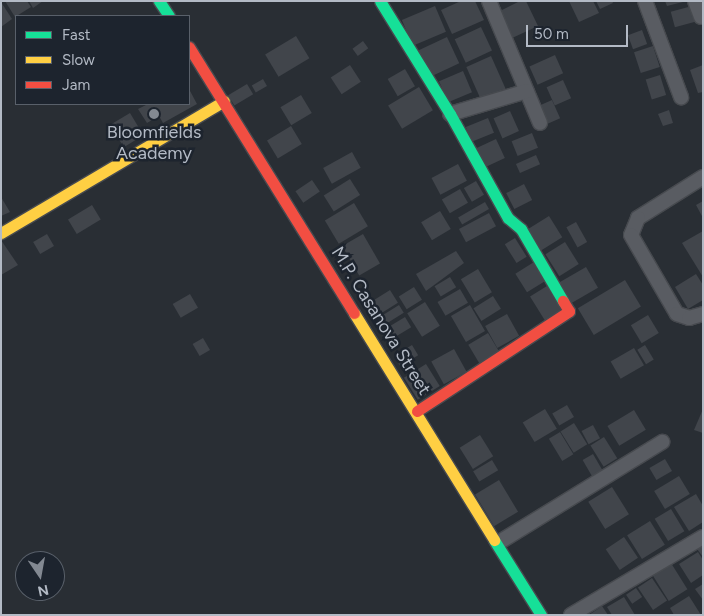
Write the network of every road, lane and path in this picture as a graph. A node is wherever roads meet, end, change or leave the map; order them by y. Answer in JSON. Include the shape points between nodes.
{"nodes":[{"id":1,"x":159,"y":1,"type":"edge"},
{"id":2,"x":380,"y":1,"type":"edge"},
{"id":3,"x":489,"y":1,"type":"edge"},
{"id":4,"x":645,"y":1,"type":"edge"},
{"id":5,"x":695,"y":1,"type":"edge"},
{"id":6,"x":167,"y":15,"type":"edge"},
{"id":7,"x":701,"y":17,"type":"dead end"},
{"id":8,"x":190,"y":49,"type":"edge"},
{"id":9,"x":527,"y":91,"type":"junction"},
{"id":10,"x":681,"y":96,"type":"dead end"},
{"id":11,"x":224,"y":101,"type":"junction"},
{"id":12,"x":450,"y":114,"type":"junction"},
{"id":13,"x":540,"y":122,"type":"dead end"},
{"id":14,"x":703,"y":177,"type":"edge"},
{"id":15,"x":1,"y":232,"type":"edge"},
{"id":16,"x":703,"y":314,"type":"edge"},
{"id":17,"x":417,"y":410,"type":"junction"},
{"id":18,"x":662,"y":442,"type":"dead end"},
{"id":19,"x":703,"y":537,"type":"edge"},
{"id":20,"x":498,"y":543,"type":"junction"},
{"id":21,"x":542,"y":615,"type":"edge"},
{"id":22,"x":571,"y":615,"type":"edge"}],
"edges":[{"from":1,"to":6,"type":"street"},
{"from":2,"to":12,"type":"street"},
{"from":3,"to":9,"type":"street"},
{"from":4,"to":10,"type":"street"},
{"from":5,"to":7,"type":"street"},
{"from":8,"to":11,"type":"street","name":"M.P. Casanova Street"},
{"from":9,"to":12,"type":"street"},
{"from":9,"to":13,"type":"street"},
{"from":11,"to":15,"type":"street"},
{"from":11,"to":17,"type":"street","name":"M.P. Casanova Street"},
{"from":12,"to":17,"type":"street","via":[[508,218],[521,229],[569,311]]},
{"from":14,"to":16,"type":"street","via":[[638,218],[631,234],[677,314],[689,318]]},
{"from":17,"to":20,"type":"street","name":"M.P. Casanova Street"},
{"from":18,"to":20,"type":"street"},
{"from":19,"to":22,"type":"street"},
{"from":20,"to":21,"type":"street","name":"M.P. Casanova Street"}]}
